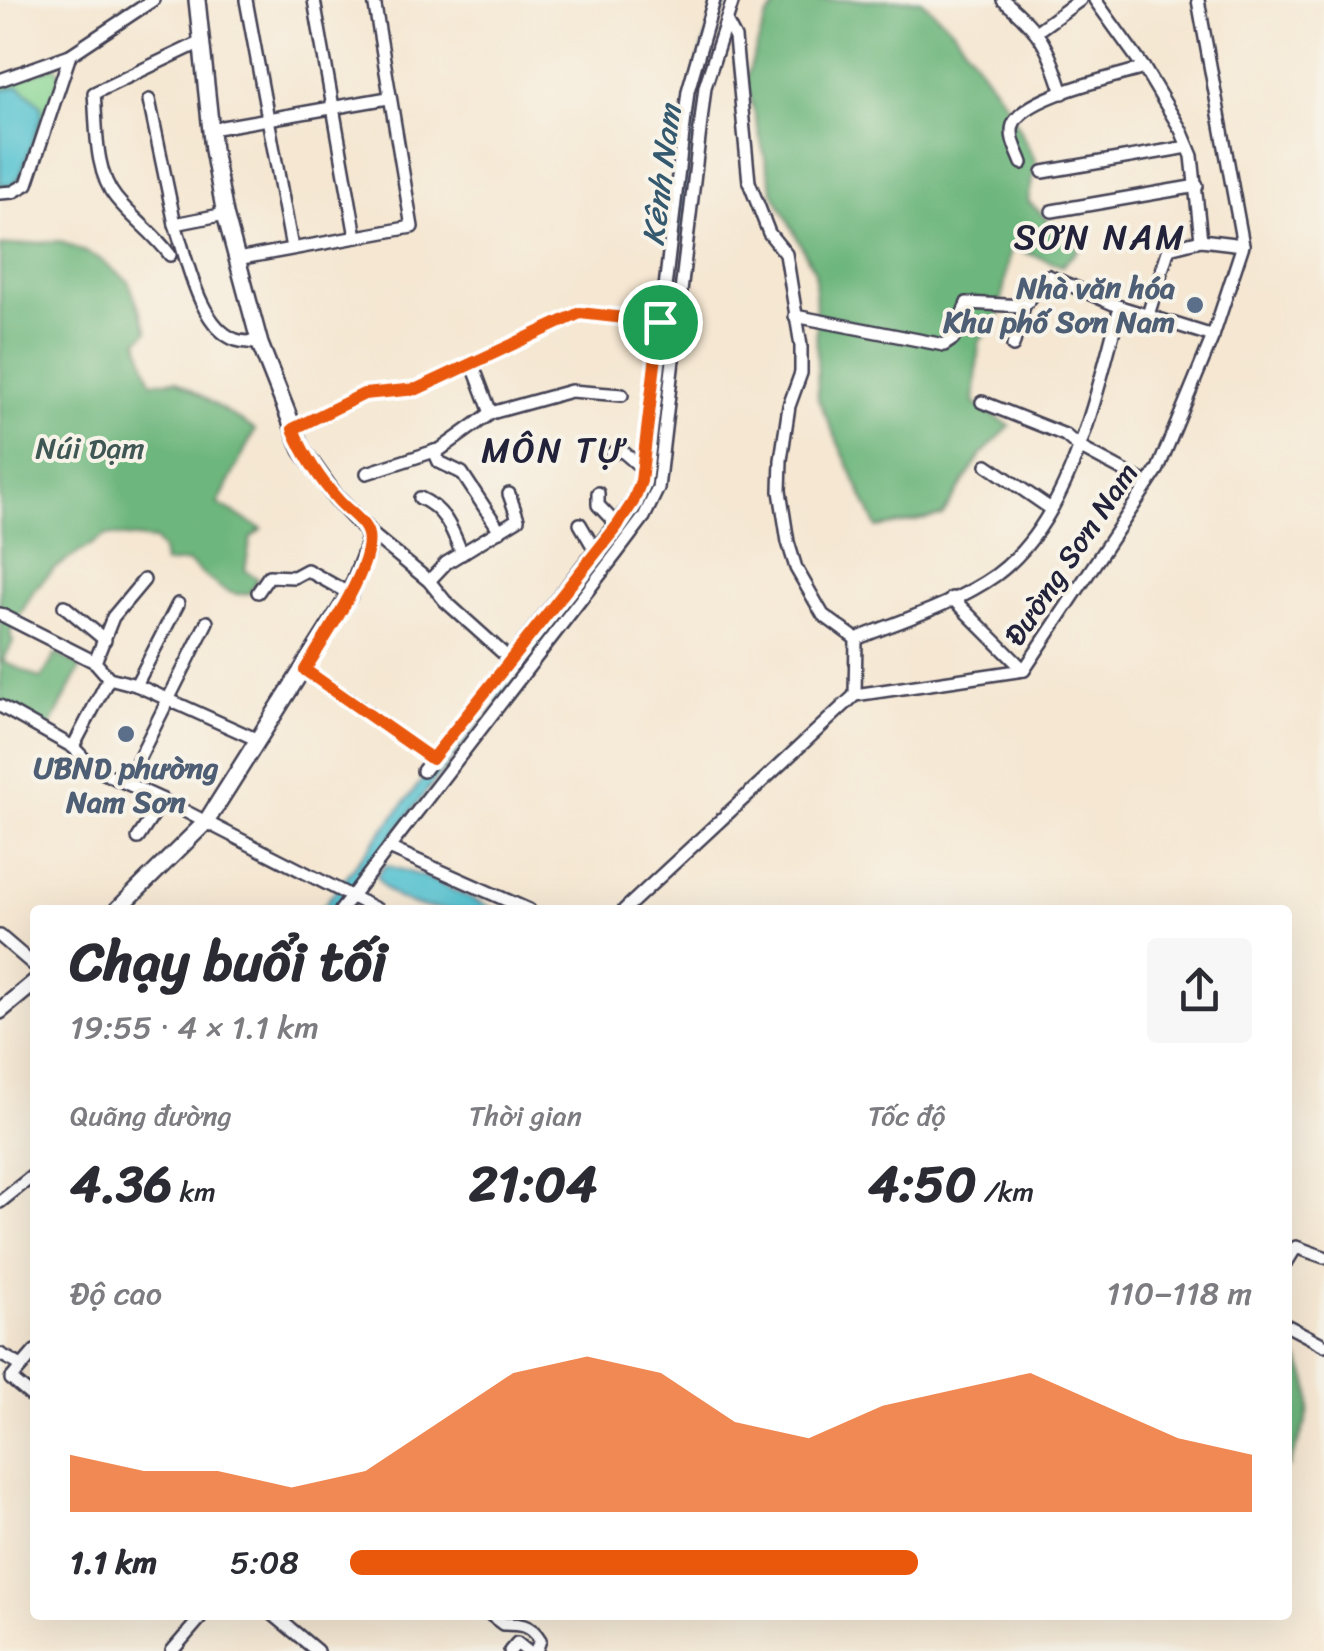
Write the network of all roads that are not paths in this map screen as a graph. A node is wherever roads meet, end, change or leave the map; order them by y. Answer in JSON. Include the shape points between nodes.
{"nodes":[{"id":1,"x":153,"y":0,"type":"edge"},
{"id":2,"x":197,"y":0,"type":"edge"},
{"id":3,"x":246,"y":0,"type":"edge"},
{"id":4,"x":314,"y":0,"type":"edge"},
{"id":5,"x":374,"y":0,"type":"edge"},
{"id":6,"x":714,"y":0,"type":"edge"},
{"id":7,"x":733,"y":0,"type":"edge"},
{"id":8,"x":1003,"y":0,"type":"edge"},
{"id":9,"x":1080,"y":0,"type":"edge"},
{"id":10,"x":1094,"y":0,"type":"edge"},
{"id":11,"x":1198,"y":0,"type":"edge"},
{"id":12,"x":726,"y":21,"type":"junction"},
{"id":13,"x":1037,"y":31,"type":"junction"},
{"id":14,"x":201,"y":42,"type":"junction"},
{"id":15,"x":70,"y":54,"type":"junction"},
{"id":16,"x":1144,"y":68,"type":"junction"},
{"id":17,"x":0,"y":80,"type":"edge"},
{"id":18,"x":1064,"y":93,"type":"junction"},
{"id":19,"x":388,"y":98,"type":"junction"},
{"id":20,"x":149,"y":100,"type":"dead end"},
{"id":21,"x":330,"y":108,"type":"junction"},
{"id":22,"x":266,"y":120,"type":"junction"},
{"id":23,"x":211,"y":129,"type":"junction"},
{"id":24,"x":1188,"y":146,"type":"junction"},
{"id":25,"x":1022,"y":163,"type":"dead end"},
{"id":26,"x":1043,"y":172,"type":"dead end"},
{"id":27,"x":1197,"y":186,"type":"junction"},
{"id":28,"x":0,"y":193,"type":"edge"},
{"id":29,"x":1052,"y":211,"type":"dead end"},
{"id":30,"x":226,"y":214,"type":"junction"},
{"id":31,"x":175,"y":224,"type":"junction"},
{"id":32,"x":356,"y":237,"type":"junction"},
{"id":33,"x":1201,"y":240,"type":"junction"},
{"id":34,"x":1243,"y":245,"type":"junction"},
{"id":35,"x":292,"y":248,"type":"junction"},
{"id":36,"x":170,"y":255,"type":"dead end"},
{"id":37,"x":237,"y":259,"type":"junction"},
{"id":38,"x":1024,"y":306,"type":"junction"},
{"id":39,"x":1120,"y":307,"type":"junction"},
{"id":40,"x":1148,"y":315,"type":"junction"},
{"id":41,"x":795,"y":316,"type":"junction"},
{"id":42,"x":660,"y":322,"type":"junction"},
{"id":43,"x":1213,"y":336,"type":"junction"},
{"id":44,"x":260,"y":344,"type":"junction"},
{"id":45,"x":1013,"y":346,"type":"dead end"},
{"id":46,"x":472,"y":362,"type":"junction"},
{"id":47,"x":622,"y":395,"type":"dead end"},
{"id":48,"x":982,"y":402,"type":"dead end"},
{"id":49,"x":491,"y":413,"type":"junction"},
{"id":50,"x":293,"y":429,"type":"junction"},
{"id":51,"x":1079,"y":447,"type":"junction"},
{"id":52,"x":434,"y":452,"type":"junction"},
{"id":53,"x":611,"y":454,"type":"dead end"},
{"id":54,"x":987,"y":465,"type":"dead end"},
{"id":55,"x":643,"y":469,"type":"junction"},
{"id":56,"x":367,"y":473,"type":"dead end"},
{"id":57,"x":1148,"y":484,"type":"junction"},
{"id":58,"x":598,"y":493,"type":"dead end"},
{"id":59,"x":509,"y":494,"type":"dead end"},
{"id":60,"x":420,"y":498,"type":"dead end"},
{"id":61,"x":1050,"y":509,"type":"junction"},
{"id":62,"x":580,"y":524,"type":"dead end"},
{"id":63,"x":617,"y":526,"type":"junction"},
{"id":64,"x":367,"y":530,"type":"junction"},
{"id":65,"x":500,"y":531,"type":"junction"},
{"id":66,"x":600,"y":548,"type":"junction"},
{"id":67,"x":462,"y":554,"type":"junction"},
{"id":68,"x":144,"y":580,"type":"dead end"},
{"id":69,"x":429,"y":581,"type":"junction"},
{"id":70,"x":258,"y":592,"type":"dead end"},
{"id":71,"x":350,"y":594,"type":"junction"},
{"id":72,"x":952,"y":598,"type":"junction"},
{"id":73,"x":178,"y":604,"type":"dead end"},
{"id":74,"x":64,"y":606,"type":"dead end"},
{"id":75,"x":0,"y":614,"type":"edge"},
{"id":76,"x":207,"y":622,"type":"dead end"},
{"id":77,"x":856,"y":638,"type":"junction"},
{"id":78,"x":105,"y":640,"type":"junction"},
{"id":79,"x":512,"y":661,"type":"junction"},
{"id":80,"x":94,"y":662,"type":"junction"},
{"id":81,"x":305,"y":670,"type":"junction"},
{"id":82,"x":1024,"y":670,"type":"junction"},
{"id":83,"x":526,"y":672,"type":"junction"},
{"id":84,"x":109,"y":678,"type":"junction"},
{"id":85,"x":136,"y":684,"type":"junction"},
{"id":86,"x":855,"y":695,"type":"junction"},
{"id":87,"x":168,"y":699,"type":"junction"},
{"id":88,"x":0,"y":706,"type":"edge"},
{"id":89,"x":258,"y":740,"type":"junction"},
{"id":90,"x":72,"y":747,"type":"junction"},
{"id":91,"x":432,"y":759,"type":"junction"},
{"id":92,"x":137,"y":762,"type":"dead end"},
{"id":93,"x":423,"y":771,"type":"dead end"},
{"id":94,"x":163,"y":800,"type":"junction"},
{"id":95,"x":206,"y":822,"type":"junction"},
{"id":96,"x":138,"y":838,"type":"dead end"},
{"id":97,"x":389,"y":848,"type":"junction"},
{"id":98,"x":352,"y":898,"type":"junction"},
{"id":99,"x":122,"y":905,"type":"edge"},
{"id":100,"x":346,"y":905,"type":"edge"},
{"id":101,"x":367,"y":905,"type":"edge"},
{"id":102,"x":518,"y":905,"type":"edge"},
{"id":103,"x":629,"y":905,"type":"edge"},
{"id":104,"x":0,"y":936,"type":"edge"},
{"id":105,"x":30,"y":962,"type":"edge"},
{"id":106,"x":30,"y":986,"type":"edge"},
{"id":107,"x":0,"y":1012,"type":"edge"},
{"id":108,"x":30,"y":1178,"type":"edge"},
{"id":109,"x":0,"y":1202,"type":"edge"},
{"id":110,"x":1292,"y":1253,"type":"edge"},
{"id":111,"x":1324,"y":1257,"type":"edge"},
{"id":112,"x":1292,"y":1328,"type":"edge"},
{"id":113,"x":1324,"y":1345,"type":"edge"},
{"id":114,"x":0,"y":1354,"type":"edge"},
{"id":115,"x":30,"y":1357,"type":"edge"},
{"id":116,"x":22,"y":1366,"type":"junction"},
{"id":117,"x":30,"y":1395,"type":"edge"},
{"id":118,"x":199,"y":1620,"type":"edge"},
{"id":119,"x":280,"y":1620,"type":"edge"},
{"id":120,"x":498,"y":1620,"type":"edge"},
{"id":121,"x":172,"y":1651,"type":"edge"},
{"id":122,"x":317,"y":1651,"type":"edge"},
{"id":123,"x":510,"y":1651,"type":"edge"},
{"id":124,"x":527,"y":1651,"type":"edge"},
{"id":125,"x":536,"y":1651,"type":"edge"}],
"edges":[{"from":1,"to":15,"type":"street"},
{"from":2,"to":14,"type":"main road"},
{"from":3,"to":22,"type":"street"},
{"from":4,"to":21,"type":"street"},
{"from":5,"to":19,"type":"street"},
{"from":6,"to":42,"type":"street","via":[[688,90]]},
{"from":7,"to":12,"type":"street"},
{"from":8,"to":13,"type":"street"},
{"from":9,"to":13,"type":"street"},
{"from":10,"to":16,"type":"street"},
{"from":11,"to":34,"type":"street","name":"Đường Sơn Nam"},
{"from":12,"to":41,"type":"street","via":[[734,38],[749,182],[769,234],[786,254]]},
{"from":12,"to":83,"type":"street","via":[[703,104],[656,494]]},
{"from":13,"to":18,"type":"street"},
{"from":14,"to":23,"type":"main road"},
{"from":14,"to":36,"type":"street","via":[[94,92],[103,175],[114,196]]},
{"from":15,"to":17,"type":"street"},
{"from":15,"to":28,"type":"street","via":[[27,184]]},
{"from":16,"to":18,"type":"street"},
{"from":16,"to":24,"type":"street"},
{"from":18,"to":25,"type":"street","via":[[1032,105],[1016,120],[1012,136]]},
{"from":19,"to":21,"type":"street"},
{"from":19,"to":32,"type":"street","via":[[412,227]]},
{"from":20,"to":31,"type":"street"},
{"from":21,"to":22,"type":"street"},
{"from":21,"to":32,"type":"street"},
{"from":22,"to":23,"type":"street"},
{"from":22,"to":35,"type":"street"},
{"from":23,"to":30,"type":"main road"},
{"from":24,"to":26,"type":"street"},
{"from":24,"to":27,"type":"street"},
{"from":27,"to":29,"type":"street"},
{"from":27,"to":33,"type":"street"},
{"from":30,"to":31,"type":"street"},
{"from":30,"to":37,"type":"main road"},
{"from":31,"to":44,"type":"street","via":[[206,316],[236,340]]},
{"from":32,"to":35,"type":"street"},
{"from":33,"to":34,"type":"street"},
{"from":33,"to":40,"type":"street","via":[[1169,248]]},
{"from":34,"to":43,"type":"street","name":"Đường Sơn Nam"},
{"from":35,"to":37,"type":"street"},
{"from":37,"to":44,"type":"main road"},
{"from":38,"to":39,"type":"street","via":[[1049,276]]},
{"from":38,"to":41,"type":"street","via":[[966,304],[944,345]]},
{"from":38,"to":45,"type":"street"},
{"from":39,"to":40,"type":"street"},
{"from":39,"to":51,"type":"street"},
{"from":40,"to":43,"type":"street"},
{"from":41,"to":77,"type":"street","via":[[801,374],[786,420],[780,491],[788,542],[817,607]]},
{"from":42,"to":46,"type":"street","via":[[580,313]]},
{"from":42,"to":55,"type":"street"},
{"from":43,"to":57,"type":"street","name":"Đường Sơn Nam"},
{"from":44,"to":50,"type":"main road"},
{"from":46,"to":49,"type":"street"},
{"from":46,"to":50,"type":"street","via":[[417,389],[364,394]]},
{"from":47,"to":49,"type":"street","via":[[571,391]]},
{"from":48,"to":51,"type":"street"},
{"from":49,"to":52,"type":"street"},
{"from":50,"to":64,"type":"main road","via":[[315,470]]},
{"from":51,"to":57,"type":"street"},
{"from":51,"to":61,"type":"street"},
{"from":52,"to":56,"type":"street"},
{"from":52,"to":65,"type":"street","via":[[462,473]]},
{"from":53,"to":55,"type":"street","via":[[622,450]]},
{"from":54,"to":61,"type":"street"},
{"from":55,"to":63,"type":"street"},
{"from":57,"to":82,"type":"street","name":"Đường Sơn Nam"},
{"from":58,"to":63,"type":"street","via":[[598,505]]},
{"from":59,"to":65,"type":"street","via":[[518,519]]},
{"from":60,"to":67,"type":"street","via":[[444,514]]},
{"from":61,"to":72,"type":"street","via":[[1013,560]]},
{"from":62,"to":66,"type":"street"},
{"from":63,"to":66,"type":"street"},
{"from":64,"to":69,"type":"street"},
{"from":64,"to":71,"type":"main road","via":[[369,544]]},
{"from":65,"to":67,"type":"street"},
{"from":66,"to":79,"type":"street"},
{"from":67,"to":69,"type":"street"},
{"from":68,"to":78,"type":"street","via":[[113,617]]},
{"from":69,"to":79,"type":"street"},
{"from":70,"to":71,"type":"street","via":[[269,576],[294,578],[307,570]]},
{"from":71,"to":81,"type":"main road"},
{"from":72,"to":77,"type":"street"},
{"from":72,"to":82,"type":"street"},
{"from":73,"to":85,"type":"street"},
{"from":74,"to":78,"type":"street"},
{"from":75,"to":80,"type":"street"},
{"from":76,"to":87,"type":"street"},
{"from":77,"to":86,"type":"street"},
{"from":78,"to":80,"type":"street"},
{"from":79,"to":83,"type":"street"},
{"from":79,"to":91,"type":"street"},
{"from":80,"to":84,"type":"street"},
{"from":81,"to":89,"type":"main road"},
{"from":81,"to":91,"type":"street"},
{"from":82,"to":86,"type":"street","name":"Đường Sơn Nam"},
{"from":83,"to":97,"type":"street"},
{"from":84,"to":85,"type":"street"},
{"from":84,"to":90,"type":"street"},
{"from":85,"to":87,"type":"street"},
{"from":86,"to":103,"type":"street"},
{"from":87,"to":89,"type":"street"},
{"from":87,"to":92,"type":"street"},
{"from":88,"to":90,"type":"street"},
{"from":89,"to":95,"type":"main road"},
{"from":90,"to":94,"type":"street","via":[[93,768]]},
{"from":91,"to":93,"type":"street"},
{"from":94,"to":95,"type":"street"},
{"from":94,"to":96,"type":"street"},
{"from":95,"to":98,"type":"street"},
{"from":95,"to":99,"type":"main road"},
{"from":97,"to":98,"type":"street"},
{"from":97,"to":102,"type":"street"},
{"from":98,"to":100,"type":"street"},
{"from":98,"to":101,"type":"street"},
{"from":104,"to":105,"type":"street"},
{"from":106,"to":107,"type":"main road"},
{"from":108,"to":109,"type":"street"},
{"from":110,"to":111,"type":"street","via":[[1296,1246]]},
{"from":112,"to":113,"type":"street"},
{"from":114,"to":116,"type":"street"},
{"from":115,"to":116,"type":"street"},
{"from":116,"to":117,"type":"street","via":[[11,1379]]},
{"from":118,"to":121,"type":"street"},
{"from":119,"to":122,"type":"street"},
{"from":120,"to":125,"type":"street","via":[[533,1631],[540,1640]]},
{"from":123,"to":124,"type":"street","via":[[516,1643]]}]}
